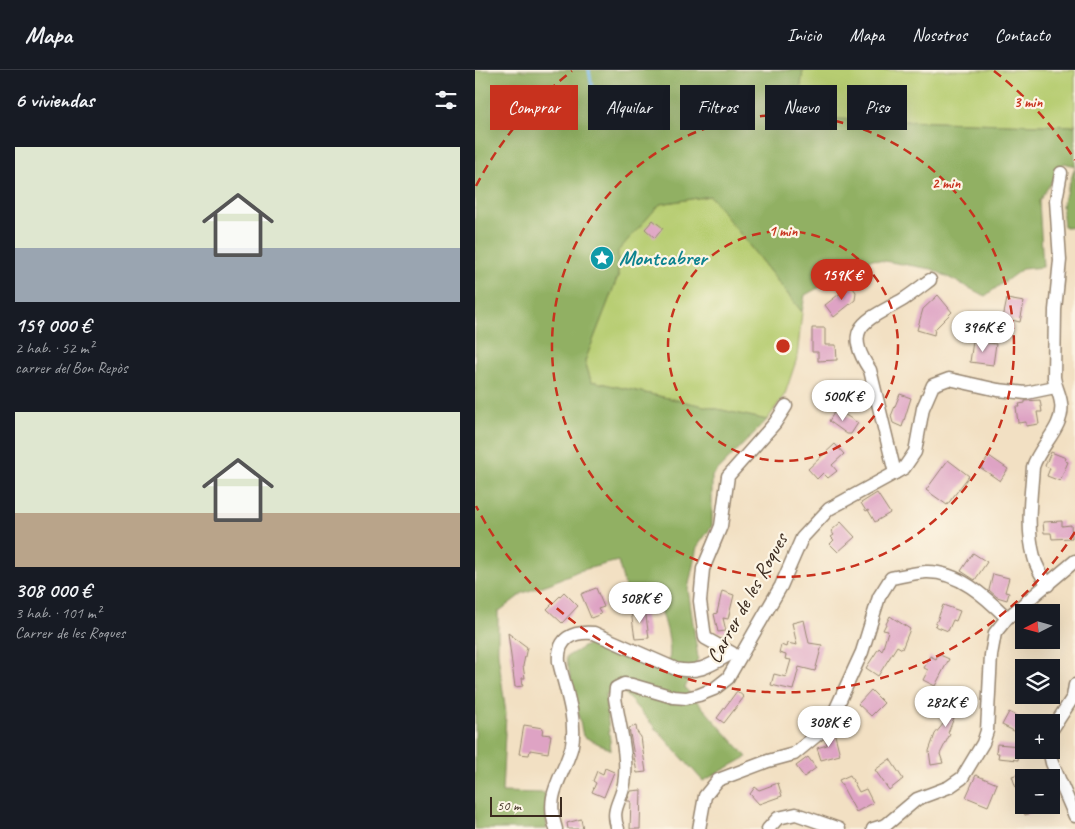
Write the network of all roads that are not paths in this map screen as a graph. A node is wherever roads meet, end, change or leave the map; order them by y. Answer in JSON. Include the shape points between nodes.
{"nodes":[{"id":1,"x":1061,"y":173,"type":"dead end"},
{"id":2,"x":930,"y":280,"type":"dead end"},
{"id":3,"x":1055,"y":387,"type":"junction"},
{"id":4,"x":786,"y":406,"type":"dead end"},
{"id":5,"x":895,"y":473,"type":"junction"},
{"id":6,"x":1075,"y":562,"type":"edge"},
{"id":7,"x":1048,"y":585,"type":"junction"},
{"id":8,"x":1007,"y":618,"type":"junction"},
{"id":9,"x":749,"y":644,"type":"junction"},
{"id":10,"x":732,"y":653,"type":"junction"},
{"id":11,"x":1075,"y":685,"type":"edge"},
{"id":12,"x":1060,"y":716,"type":"edge"},
{"id":13,"x":1051,"y":759,"type":"edge"},
{"id":14,"x":1075,"y":816,"type":"edge"},
{"id":15,"x":556,"y":829,"type":"edge"},
{"id":16,"x":618,"y":829,"type":"edge"},
{"id":17,"x":699,"y":829,"type":"edge"},
{"id":18,"x":768,"y":829,"type":"edge"},
{"id":19,"x":839,"y":829,"type":"edge"},
{"id":20,"x":873,"y":829,"type":"edge"}],
"edges":[{"from":1,"to":3,"type":"street","via":[[1056,200],[1060,260],[1055,310]]},
{"from":2,"to":5,"type":"street","via":[[905,299],[877,313],[859,329],[857,337],[870,370]]},
{"from":3,"to":5,"type":"street","name":"Carrer de les Roques","via":[[1026,394],[949,379],[933,385],[923,408],[915,452],[904,468]]},
{"from":3,"to":7,"type":"street","via":[[1061,414],[1033,467],[1030,532],[1033,557]]},
{"from":4,"to":10,"type":"street","via":[[775,423],[727,476],[721,526],[703,569],[700,600],[705,638]]},
{"from":5,"to":9,"type":"street","name":"Carrer de les Roques","via":[[829,509],[802,538],[781,586]]},
{"from":6,"to":7,"type":"street"},
{"from":7,"to":8,"type":"street"},
{"from":8,"to":17,"type":"street","via":[[988,599],[950,576],[926,572],[891,578],[879,597],[862,652],[828,726],[795,754],[718,780],[705,796]]},
{"from":8,"to":20,"type":"street","via":[[995,633],[987,731],[971,764],[962,778],[949,787],[917,799],[886,825]]},
{"from":9,"to":10,"type":"street"},
{"from":9,"to":16,"type":"street","name":"Carrer de les Roques","via":[[728,678],[699,695],[673,697],[624,684],[616,688],[625,768],[624,786],[615,809]]},
{"from":10,"to":15,"type":"street","via":[[703,669],[688,672],[594,633],[570,635],[558,652],[573,734],[572,747],[553,794],[551,812]]},
{"from":11,"to":12,"type":"street","via":[[1073,697]]},
{"from":13,"to":14,"type":"street"},
{"from":18,"to":19,"type":"street","via":[[778,818],[796,814]]}]}
